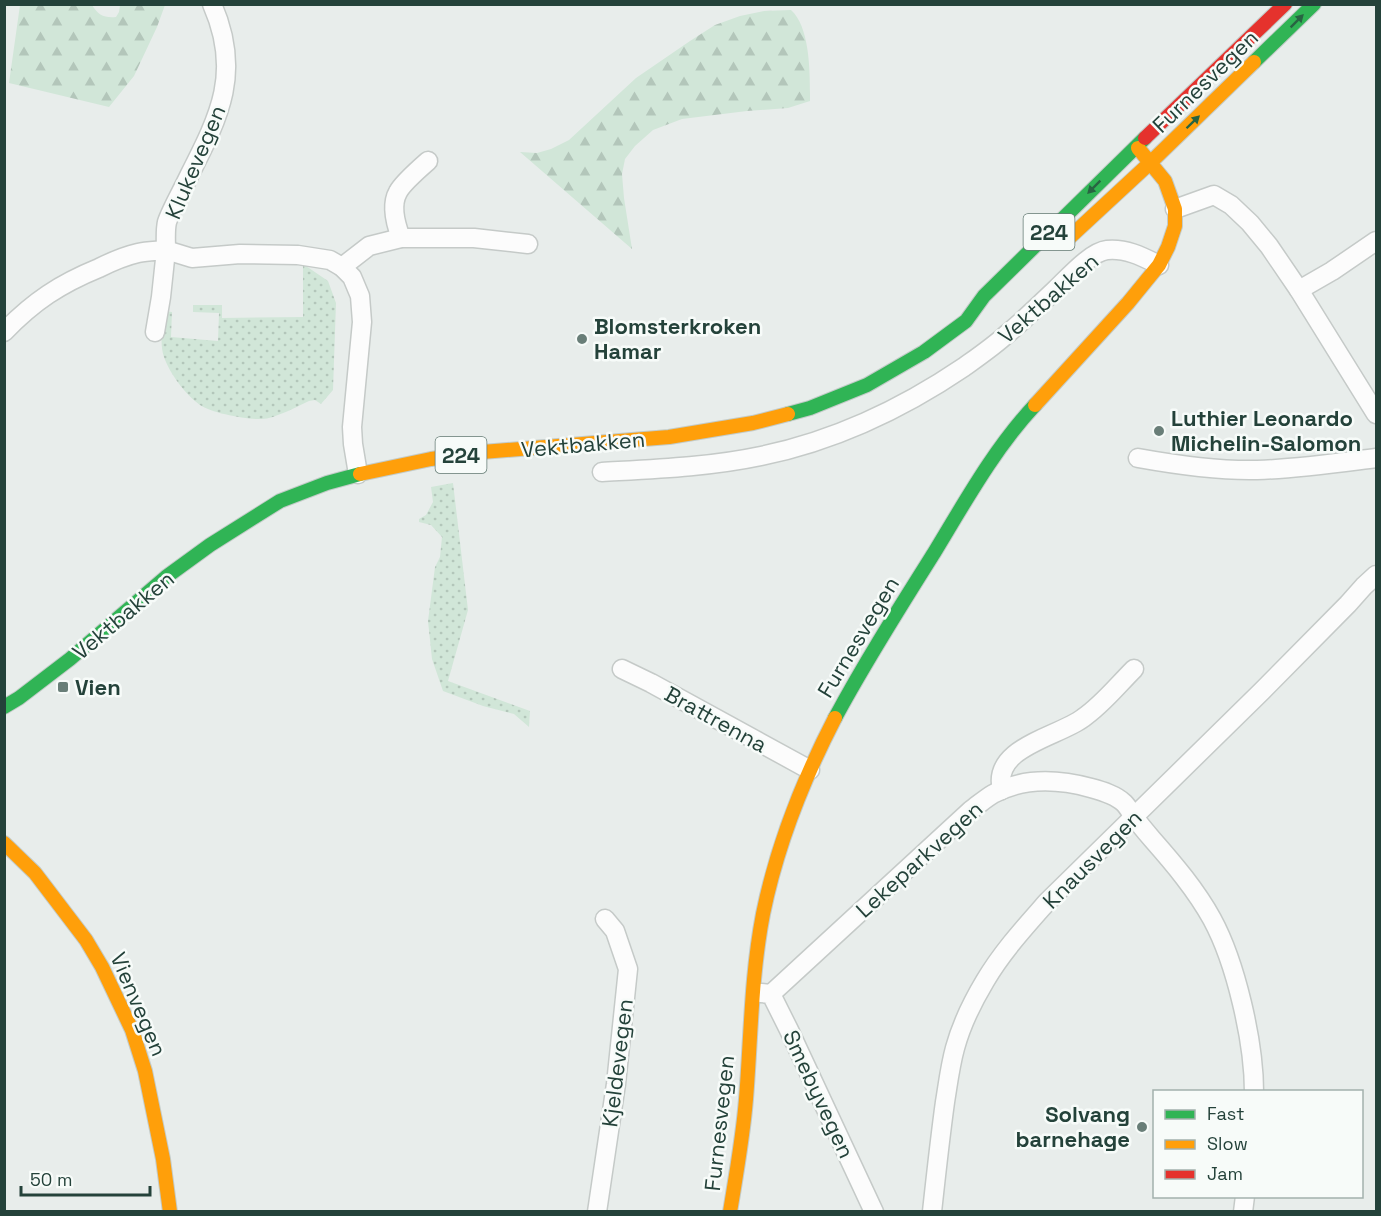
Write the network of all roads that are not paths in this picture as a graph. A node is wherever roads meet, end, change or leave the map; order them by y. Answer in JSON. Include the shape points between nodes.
{"nodes":[{"id":1,"x":212,"y":4,"type":"edge"},
{"id":2,"x":1285,"y":4,"type":"edge"},
{"id":3,"x":1314,"y":4,"type":"edge"},
{"id":4,"x":1136,"y":146,"type":"junction"},
{"id":5,"x":428,"y":161,"type":"dead end"},
{"id":6,"x":1150,"y":162,"type":"junction"},
{"id":7,"x":1175,"y":209,"type":"junction"},
{"id":8,"x":401,"y":238,"type":"junction"},
{"id":9,"x":1377,"y":241,"type":"edge"},
{"id":10,"x":528,"y":244,"type":"dead end"},
{"id":11,"x":1063,"y":244,"type":"dead end"},
{"id":12,"x":166,"y":250,"type":"junction"},
{"id":13,"x":1159,"y":265,"type":"junction"},
{"id":14,"x":342,"y":267,"type":"junction"},
{"id":15,"x":1299,"y":290,"type":"junction"},
{"id":16,"x":992,"y":307,"type":"dead end"},
{"id":17,"x":966,"y":321,"type":"junction"},
{"id":18,"x":4,"y":332,"type":"edge"},
{"id":19,"x":155,"y":332,"type":"dead end"},
{"id":20,"x":1377,"y":414,"type":"edge"},
{"id":21,"x":1138,"y":458,"type":"dead end"},
{"id":22,"x":1377,"y":458,"type":"edge"},
{"id":23,"x":602,"y":472,"type":"dead end"},
{"id":24,"x":358,"y":474,"type":"junction"},
{"id":25,"x":1377,"y":575,"type":"edge"},
{"id":26,"x":622,"y":669,"type":"dead end"},
{"id":27,"x":1134,"y":669,"type":"dead end"},
{"id":28,"x":4,"y":707,"type":"edge"},
{"id":29,"x":810,"y":770,"type":"junction"},
{"id":30,"x":1002,"y":790,"type":"junction"},
{"id":31,"x":1134,"y":817,"type":"junction"},
{"id":32,"x":4,"y":843,"type":"edge"},
{"id":33,"x":605,"y":919,"type":"dead end"},
{"id":34,"x":753,"y":993,"type":"junction"},
{"id":35,"x":771,"y":994,"type":"junction"},
{"id":36,"x":1254,"y":1090,"type":"edge"},
{"id":37,"x":170,"y":1212,"type":"edge"},
{"id":38,"x":597,"y":1212,"type":"edge"},
{"id":39,"x":730,"y":1212,"type":"edge"},
{"id":40,"x":874,"y":1212,"type":"edge"},
{"id":41,"x":932,"y":1212,"type":"edge"}],
"edges":[{"from":1,"to":12,"type":"street","name":"Klukevegen","via":[[226,50],[226,81],[211,133],[167,223]]},
{"from":2,"to":4,"type":"main road","name":"Furnesvegen","number":"224"},
{"from":6,"to":3,"type":"main road","name":"Furnesvegen","number":"224","one_way":true},
{"from":4,"to":6,"type":"main road","name":"Furnesvegen"},
{"from":4,"to":17,"type":"main road","name":"Vektbakken","number":"224","one_way":true,"via":[[984,296]]},
{"from":5,"to":8,"type":"street","via":[[398,192],[394,204]]},
{"from":6,"to":7,"type":"main road","name":"Furnesvegen","via":[[1165,181]]},
{"from":6,"to":11,"type":"main road","name":"Furnesvegen","number":"224"},
{"from":7,"to":13,"type":"main road","name":"Furnesvegen","via":[[1175,226]]},
{"from":7,"to":15,"type":"street","via":[[1214,195],[1231,205],[1269,246]]},
{"from":8,"to":10,"type":"street","via":[[474,238]]},
{"from":8,"to":14,"type":"street","via":[[369,246]]},
{"from":9,"to":15,"type":"street"},
{"from":12,"to":14,"type":"street","name":"Klukevegen","via":[[192,258],[298,255],[330,260]]},
{"from":12,"to":18,"type":"street","name":"Klukevegen","via":[[138,254],[76,277],[26,310]]},
{"from":12,"to":19,"type":"street","name":"Klukevegen"},
{"from":13,"to":23,"type":"street","name":"Vektbakken","via":[[1121,250],[1105,250],[1084,262],[1007,335],[965,366],[896,408],[841,433],[732,461]]},
{"from":13,"to":29,"type":"main road","name":"Furnesvegen","via":[[1019,422],[992,458],[856,680]]},
{"from":14,"to":24,"type":"street","via":[[352,277],[360,296],[362,322],[352,427]]},
{"from":15,"to":20,"type":"street"},
{"from":16,"to":17,"type":"main road","number":"224"},
{"from":17,"to":24,"type":"main road","name":"Vektbakken","number":"224","via":[[924,352],[867,385],[810,408],[753,423],[669,437],[482,452]]},
{"from":21,"to":22,"type":"street","via":[[1197,468],[1257,470]]},
{"from":24,"to":28,"type":"main road","name":"Vektbakken","number":"224","via":[[280,501],[210,544],[70,659]]},
{"from":25,"to":31,"type":"street","name":"Knausvegen"},
{"from":26,"to":29,"type":"street","name":"Brattrenna"},
{"from":27,"to":30,"type":"street","via":[[1082,719],[1014,755],[1001,773]]},
{"from":29,"to":34,"type":"main road","name":"Furnesvegen","via":[[774,869],[757,950]]},
{"from":30,"to":31,"type":"street","name":"Lekeparkvegen","via":[[1045,780],[1063,782],[1105,792],[1124,802]]},
{"from":30,"to":35,"type":"street","name":"Lekeparkvegen","via":[[971,810]]},
{"from":31,"to":36,"type":"street","name":"Lekeparkvegen","via":[[1185,878],[1213,920],[1239,992]]},
{"from":31,"to":41,"type":"street","name":"Knausvegen","via":[[1017,935],[984,982],[962,1028],[950,1068]]},
{"from":32,"to":37,"type":"main road","name":"Vienvegen","via":[[35,873],[87,940],[132,1030],[145,1071]]},
{"from":33,"to":38,"type":"street","name":"Kjeldevegen","via":[[615,931],[628,969]]},
{"from":34,"to":35,"type":"street"},
{"from":34,"to":39,"type":"main road","name":"Furnesvegen","via":[[746,1103]]},
{"from":35,"to":40,"type":"street","name":"Smebyvegen"}]}
